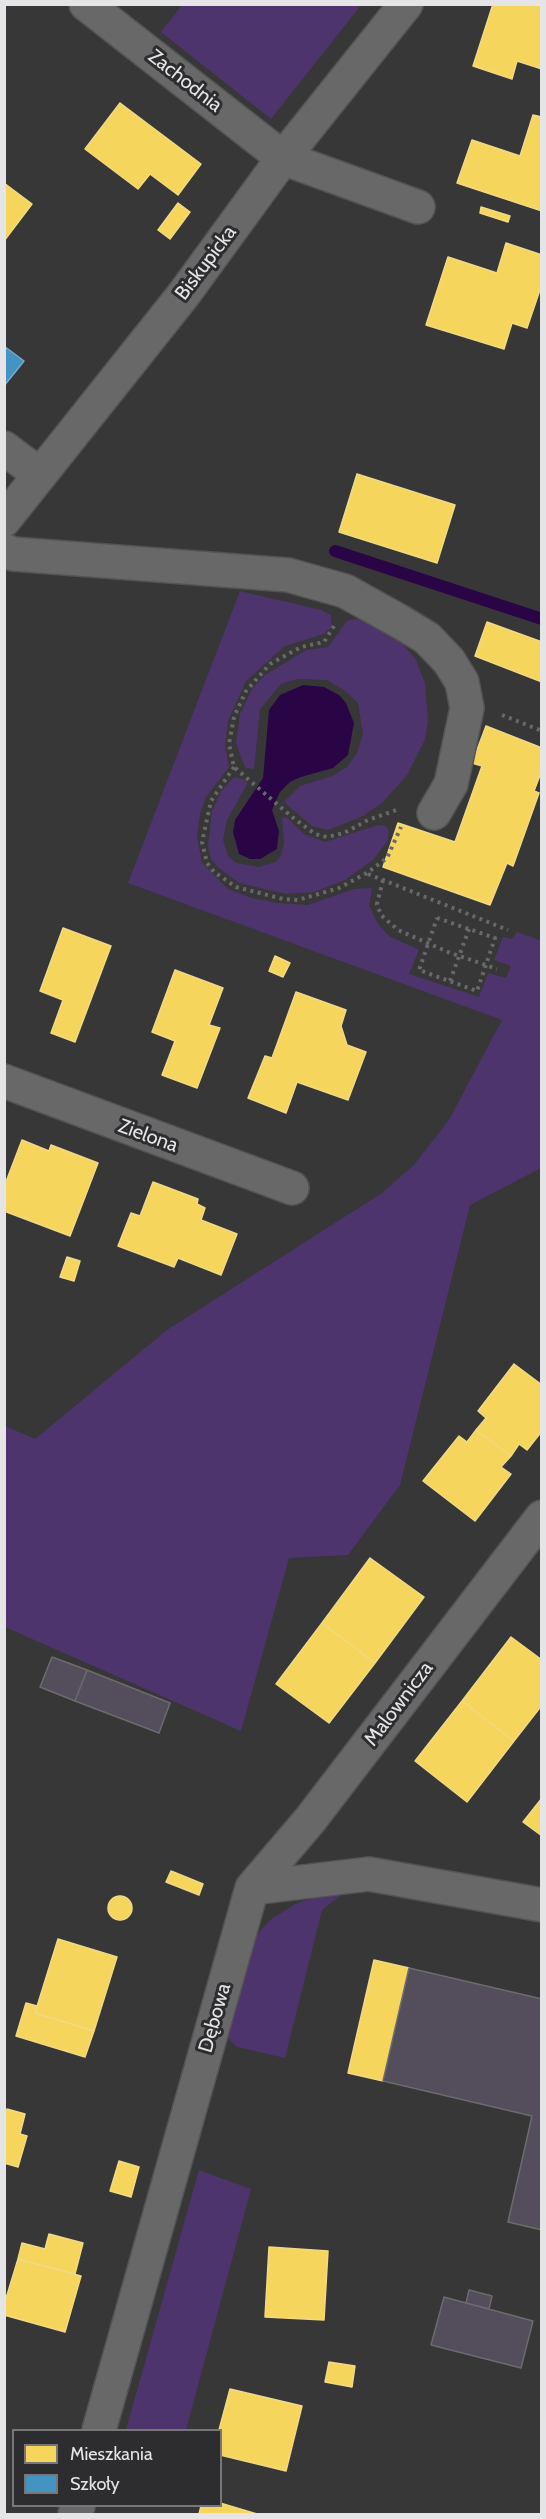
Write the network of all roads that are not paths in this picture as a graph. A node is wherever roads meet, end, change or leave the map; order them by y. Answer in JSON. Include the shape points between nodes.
{"nodes":[{"id":1,"x":86,"y":4,"type":"edge"},
{"id":2,"x":406,"y":4,"type":"edge"},
{"id":3,"x":283,"y":158,"type":"junction"},
{"id":4,"x":418,"y":207,"type":"dead end"},
{"id":5,"x":4,"y":448,"type":"edge"},
{"id":6,"x":40,"y":475,"type":"junction"},
{"id":7,"x":4,"y":520,"type":"edge"},
{"id":8,"x":4,"y":550,"type":"edge"},
{"id":9,"x":420,"y":810,"type":"road end"},
{"id":10,"x":4,"y":1082,"type":"edge"},
{"id":11,"x":291,"y":1188,"type":"dead end"},
{"id":12,"x":542,"y":1517,"type":"edge"},
{"id":13,"x":252,"y":1888,"type":"junction"},
{"id":14,"x":542,"y":1905,"type":"edge"},
{"id":15,"x":99,"y":2429,"type":"edge"}],
"edges":[{"from":1,"to":3,"type":"street","name":"Zachodnia"},
{"from":2,"to":3,"type":"street","name":"Biskupicka"},
{"from":3,"to":4,"type":"street","name":"Zachodnia"},
{"from":3,"to":6,"type":"street","name":"Biskupicka","via":[[184,294]]},
{"from":5,"to":6,"type":"street"},
{"from":6,"to":7,"type":"street","name":"Biskupicka"},
{"from":8,"to":9,"type":"street","via":[[13,555],[288,575],[345,591],[427,638],[462,682],[467,708],[451,784]]},
{"from":10,"to":11,"type":"street","name":"Zielona"},
{"from":12,"to":13,"type":"street","name":"Malownicza","via":[[310,1820]]},
{"from":13,"to":14,"type":"street","via":[[369,1874]]},
{"from":13,"to":15,"type":"street","name":"Dębowa"}]}
